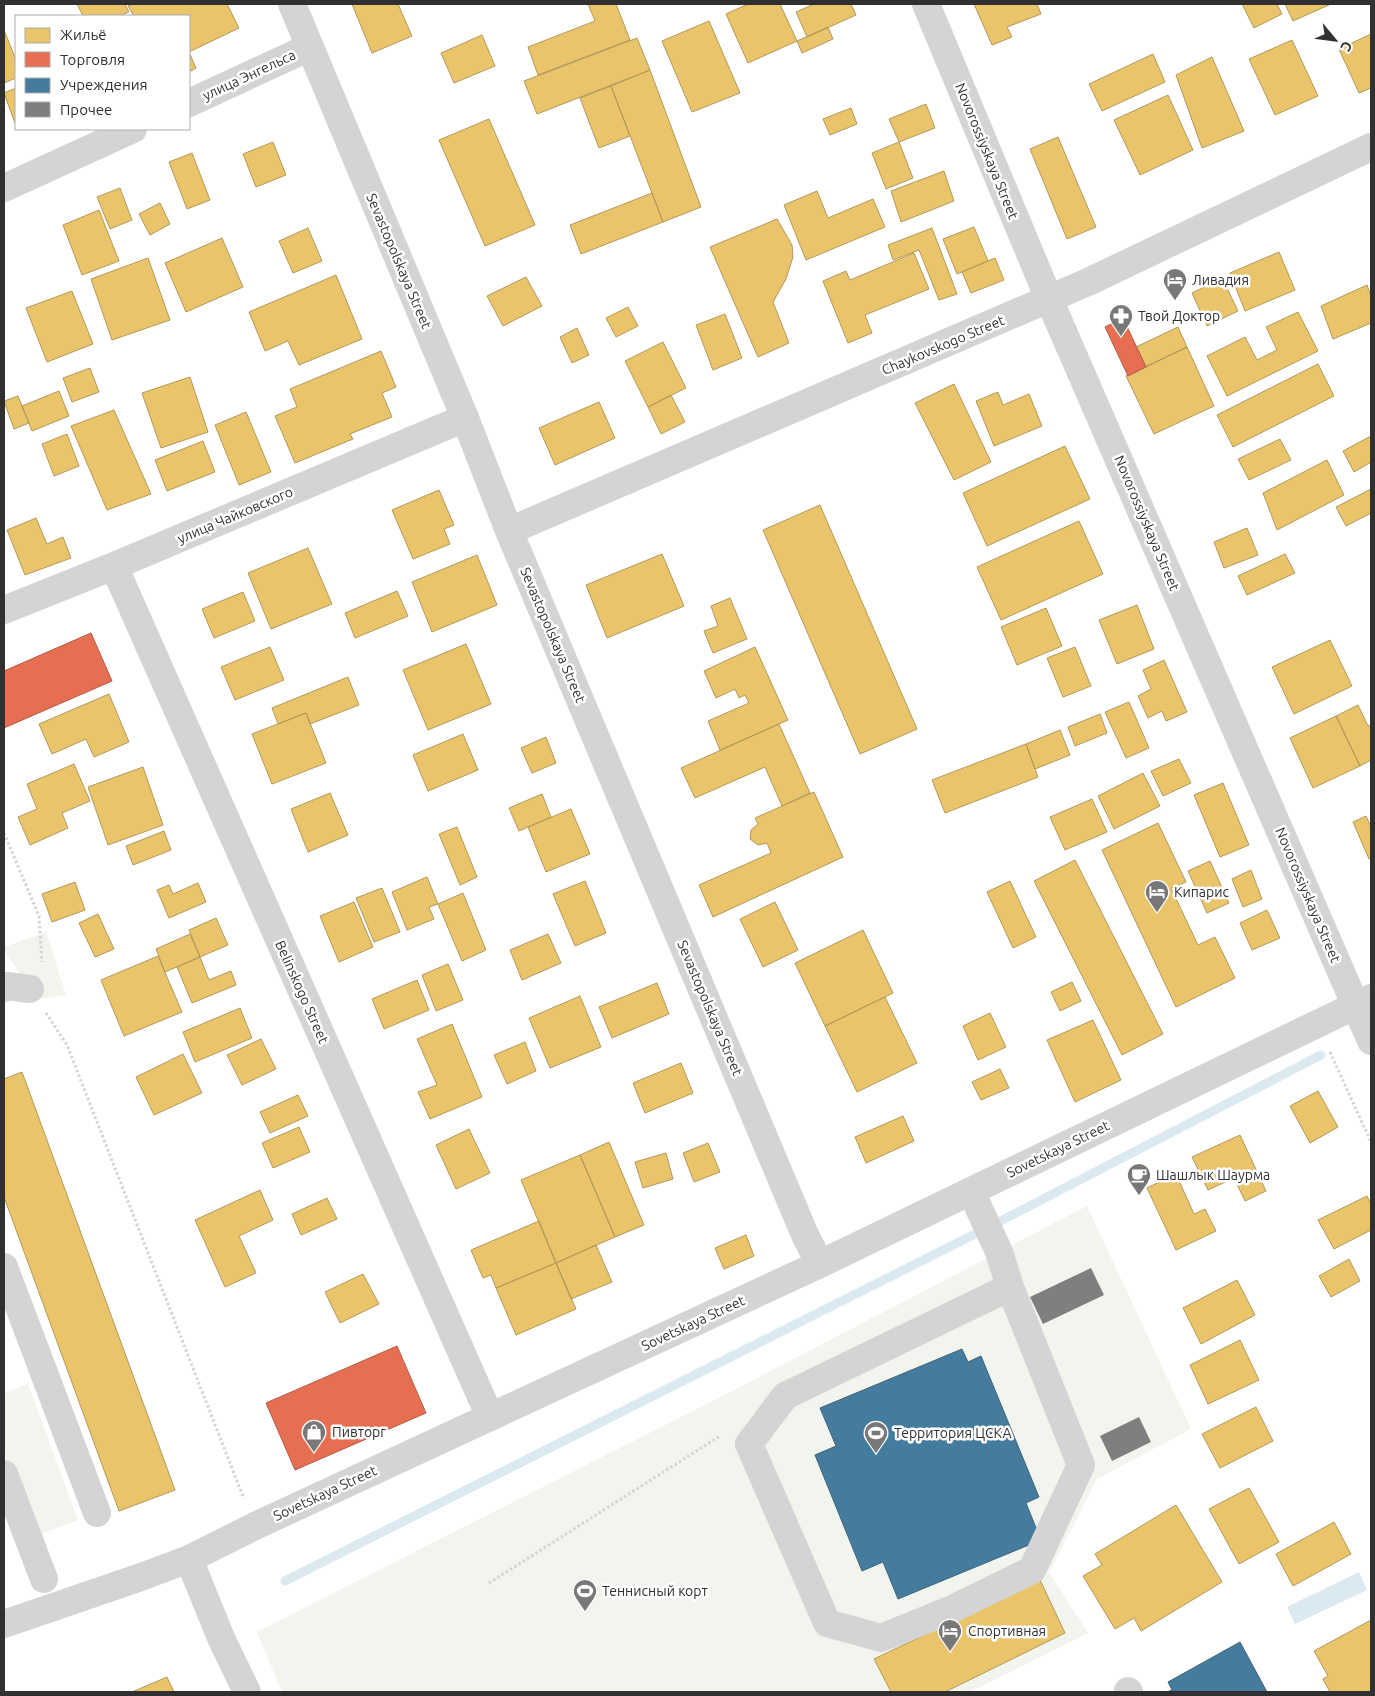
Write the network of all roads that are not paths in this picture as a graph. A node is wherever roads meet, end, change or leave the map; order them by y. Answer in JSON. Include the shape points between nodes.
{"nodes":[{"id":1,"x":292,"y":4,"type":"edge"},
{"id":2,"x":926,"y":4,"type":"edge"},
{"id":3,"x":310,"y":46,"type":"junction"},
{"id":4,"x":190,"y":103,"type":"edge"},
{"id":5,"x":130,"y":130,"type":"edge"},
{"id":6,"x":1371,"y":148,"type":"edge"},
{"id":7,"x":4,"y":188,"type":"edge"},
{"id":8,"x":1049,"y":299,"type":"junction"},
{"id":9,"x":464,"y":418,"type":"junction"},
{"id":10,"x":509,"y":531,"type":"junction"},
{"id":11,"x":114,"y":566,"type":"junction"},
{"id":12,"x":4,"y":610,"type":"edge"},
{"id":13,"x":4,"y":988,"type":"edge"},
{"id":14,"x":30,"y":989,"type":"road end"},
{"id":15,"x":1364,"y":1002,"type":"edge"},
{"id":16,"x":1371,"y":1041,"type":"edge"},
{"id":17,"x":971,"y":1191,"type":"junction"},
{"id":18,"x":820,"y":1264,"type":"junction"},
{"id":19,"x":4,"y":1267,"type":"edge"},
{"id":20,"x":1010,"y":1287,"type":"junction"},
{"id":21,"x":490,"y":1417,"type":"junction"},
{"id":22,"x":4,"y":1474,"type":"edge"},
{"id":23,"x":97,"y":1513,"type":"dead end"},
{"id":24,"x":189,"y":1559,"type":"junction"},
{"id":25,"x":44,"y":1579,"type":"dead end"},
{"id":26,"x":4,"y":1624,"type":"edge"},
{"id":27,"x":247,"y":1692,"type":"edge"}],
"edges":[{"from":1,"to":3,"type":"street","name":"Sevastopolskaya Street"},
{"from":2,"to":8,"type":"street","name":"Novorossiyskaya Street"},
{"from":3,"to":4,"type":"street","name":"улица Энгельса"},
{"from":3,"to":9,"type":"street","name":"Sevastopolskaya Street"},
{"from":5,"to":7,"type":"street"},
{"from":6,"to":8,"type":"street","name":"Chaykovskogo Street"},
{"from":8,"to":10,"type":"street","name":"Chaykovskogo Street"},
{"from":8,"to":15,"type":"street","name":"Novorossiyskaya Street"},
{"from":9,"to":10,"type":"street","name":"Sevastopolskaya Street"},
{"from":9,"to":11,"type":"street","name":"улица Чайковского"},
{"from":10,"to":18,"type":"street","name":"Sevastopolskaya Street"},
{"from":11,"to":12,"type":"street","name":"улица Чайковского"},
{"from":11,"to":21,"type":"street","name":"Belinskogo Street"},
{"from":13,"to":14,"type":"street"},
{"from":15,"to":16,"type":"street","name":"Novorossiyskaya Street"},
{"from":15,"to":17,"type":"street","name":"Sovetskaya Street"},
{"from":17,"to":18,"type":"street","name":"Sovetskaya Street"},
{"from":17,"to":20,"type":"street"},
{"from":18,"to":21,"type":"street","name":"Sovetskaya Street"},
{"from":19,"to":23,"type":"street"},
{"from":20,"to":20,"type":"street","via":[[1081,1464],[1032,1570],[950,1610],[881,1638],[827,1623],[749,1444],[785,1396]]},
{"from":21,"to":24,"type":"street","name":"Sovetskaya Street"},
{"from":22,"to":25,"type":"street"},
{"from":24,"to":26,"type":"street","name":"Sovetskaya Street"},
{"from":24,"to":27,"type":"street"}]}
